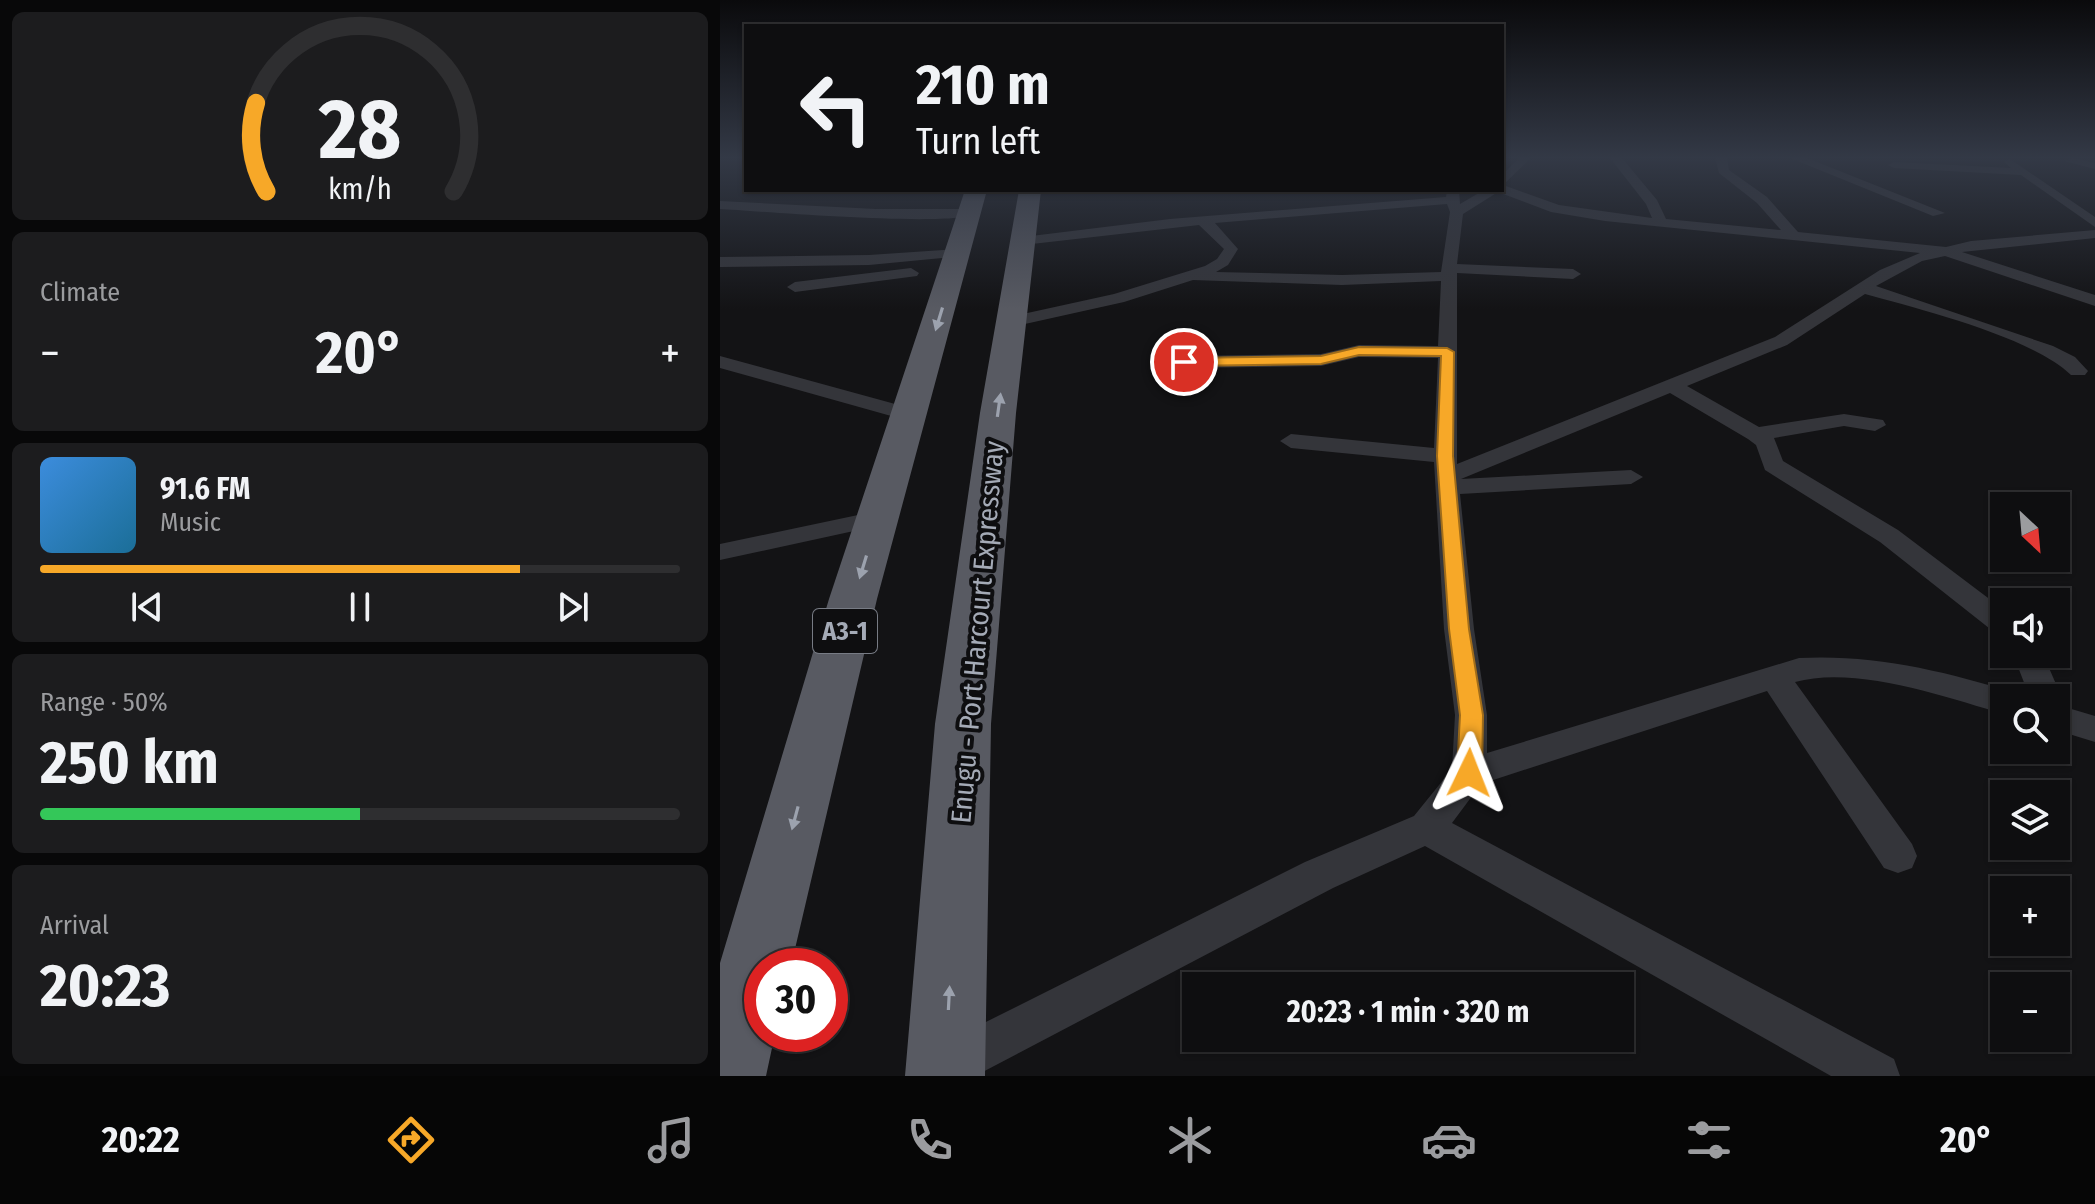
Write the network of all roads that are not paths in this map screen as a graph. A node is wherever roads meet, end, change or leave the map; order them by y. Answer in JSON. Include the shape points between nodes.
{"nodes":[{"id":1,"x":812,"y":208,"type":"edge"},
{"id":2,"x":1028,"y":208,"type":"edge"},
{"id":3,"x":1356,"y":208,"type":"edge"},
{"id":4,"x":1453,"y":208,"type":"edge"},
{"id":5,"x":1554,"y":208,"type":"edge"},
{"id":6,"x":1654,"y":208,"type":"edge"},
{"id":7,"x":1769,"y":208,"type":"edge"},
{"id":8,"x":1926,"y":208,"type":"edge"},
{"id":9,"x":1934,"y":208,"type":"edge"},
{"id":10,"x":2074,"y":208,"type":"edge"},
{"id":11,"x":1938,"y":213,"type":"junction"},
{"id":12,"x":1203,"y":221,"type":"junction"},
{"id":13,"x":1661,"y":223,"type":"junction"},
{"id":14,"x":2095,"y":223,"type":"edge"},
{"id":15,"x":1949,"y":224,"type":"dead end"},
{"id":16,"x":965,"y":231,"type":"edge"},
{"id":17,"x":2095,"y":234,"type":"edge"},
{"id":18,"x":1793,"y":235,"type":"junction"},
{"id":19,"x":1023,"y":241,"type":"junction"},
{"id":20,"x":1946,"y":251,"type":"junction"},
{"id":21,"x":720,"y":262,"type":"edge"},
{"id":22,"x":1449,"y":272,"type":"junction"},
{"id":23,"x":1573,"y":274,"type":"dead end"},
{"id":24,"x":1192,"y":276,"type":"junction"},
{"id":25,"x":795,"y":287,"type":"dead end"},
{"id":26,"x":1864,"y":288,"type":"junction"},
{"id":27,"x":2095,"y":301,"type":"edge"},
{"id":28,"x":1011,"y":322,"type":"junction"},
{"id":29,"x":1447,"y":352,"type":"junction"},
{"id":30,"x":720,"y":362,"type":"edge"},
{"id":31,"x":1184,"y":362,"type":"dead end"},
{"id":32,"x":2078,"y":371,"type":"dead end"},
{"id":33,"x":1671,"y":385,"type":"junction"},
{"id":34,"x":909,"y":415,"type":"junction"},
{"id":35,"x":1875,"y":425,"type":"dead end"},
{"id":36,"x":1756,"y":434,"type":"junction"},
{"id":37,"x":1291,"y":441,"type":"dead end"},
{"id":38,"x":1447,"y":473,"type":"junction"},
{"id":39,"x":1631,"y":477,"type":"dead end"},
{"id":40,"x":877,"y":519,"type":"junction"},
{"id":41,"x":720,"y":552,"type":"edge"},
{"id":42,"x":1990,"y":614,"type":"edge"},
{"id":43,"x":1774,"y":677,"type":"junction"},
{"id":44,"x":1990,"y":698,"type":"edge"},
{"id":45,"x":2070,"y":721,"type":"edge"},
{"id":46,"x":2095,"y":729,"type":"edge"},
{"id":47,"x":1469,"y":773,"type":"junction"},
{"id":48,"x":1427,"y":828,"type":"junction"},
{"id":49,"x":1898,"y":856,"type":"dead end"},
{"id":50,"x":946,"y":1071,"type":"edge"},
{"id":51,"x":726,"y":1076,"type":"edge"},
{"id":52,"x":1877,"y":1076,"type":"edge"}],
"edges":[{"from":1,"to":16,"type":"street","via":[[892,215]]},
{"from":2,"to":19,"type":"highway","name":"Enugu - Port Harcourt Expressway"},
{"from":3,"to":12,"type":"street"},
{"from":4,"to":22,"type":"street"},
{"from":5,"to":13,"type":"street"},
{"from":6,"to":13,"type":"street"},
{"from":7,"to":18,"type":"street"},
{"from":8,"to":11,"type":"street"},
{"from":9,"to":11,"type":"street"},
{"from":10,"to":14,"type":"street"},
{"from":11,"to":15,"type":"street"},
{"from":12,"to":19,"type":"street"},
{"from":12,"to":24,"type":"street","via":[[1231,249],[1223,262]]},
{"from":13,"to":18,"type":"street"},
{"from":16,"to":21,"type":"street","via":[[869,260]]},
{"from":16,"to":25,"type":"street"},
{"from":16,"to":34,"type":"highway","number":"A3-1","one_way":true},
{"from":17,"to":20,"type":"street","via":[[1965,240]]},
{"from":18,"to":20,"type":"street"},
{"from":19,"to":28,"type":"highway","name":"Enugu - Port Harcourt Expressway"},
{"from":20,"to":26,"type":"street","via":[[1917,258]]},
{"from":20,"to":27,"type":"street"},
{"from":22,"to":23,"type":"street"},
{"from":22,"to":24,"type":"street","via":[[1342,280]]},
{"from":22,"to":29,"type":"street"},
{"from":24,"to":28,"type":"street"},
{"from":26,"to":32,"type":"street","via":[[1962,318],[2034,346]]},
{"from":26,"to":33,"type":"street","via":[[1781,341]]},
{"from":50,"to":28,"type":"highway","name":"Enugu - Port Harcourt Expressway","one_way":true,"via":[[963,724]]},
{"from":29,"to":31,"type":"street","via":[[1359,351],[1321,360]]},
{"from":29,"to":38,"type":"street"},
{"from":30,"to":34,"type":"street"},
{"from":33,"to":36,"type":"street"},
{"from":33,"to":38,"type":"street"},
{"from":34,"to":40,"type":"highway","number":"A3-1"},
{"from":35,"to":36,"type":"street","via":[[1844,420]]},
{"from":36,"to":42,"type":"street","via":[[1766,442],[1773,465],[1889,536]]},
{"from":37,"to":38,"type":"street"},
{"from":38,"to":39,"type":"street"},
{"from":38,"to":47,"type":"street","via":[[1471,715]]},
{"from":40,"to":41,"type":"street"},
{"from":40,"to":51,"type":"highway","number":"A3-1","one_way":true},
{"from":43,"to":44,"type":"street","via":[[1799,669],[1871,668]]},
{"from":43,"to":47,"type":"street"},
{"from":43,"to":49,"type":"street"},
{"from":45,"to":46,"type":"street"},
{"from":47,"to":48,"type":"street"},
{"from":48,"to":50,"type":"street","via":[[1319,875]]},
{"from":48,"to":52,"type":"street"}]}
